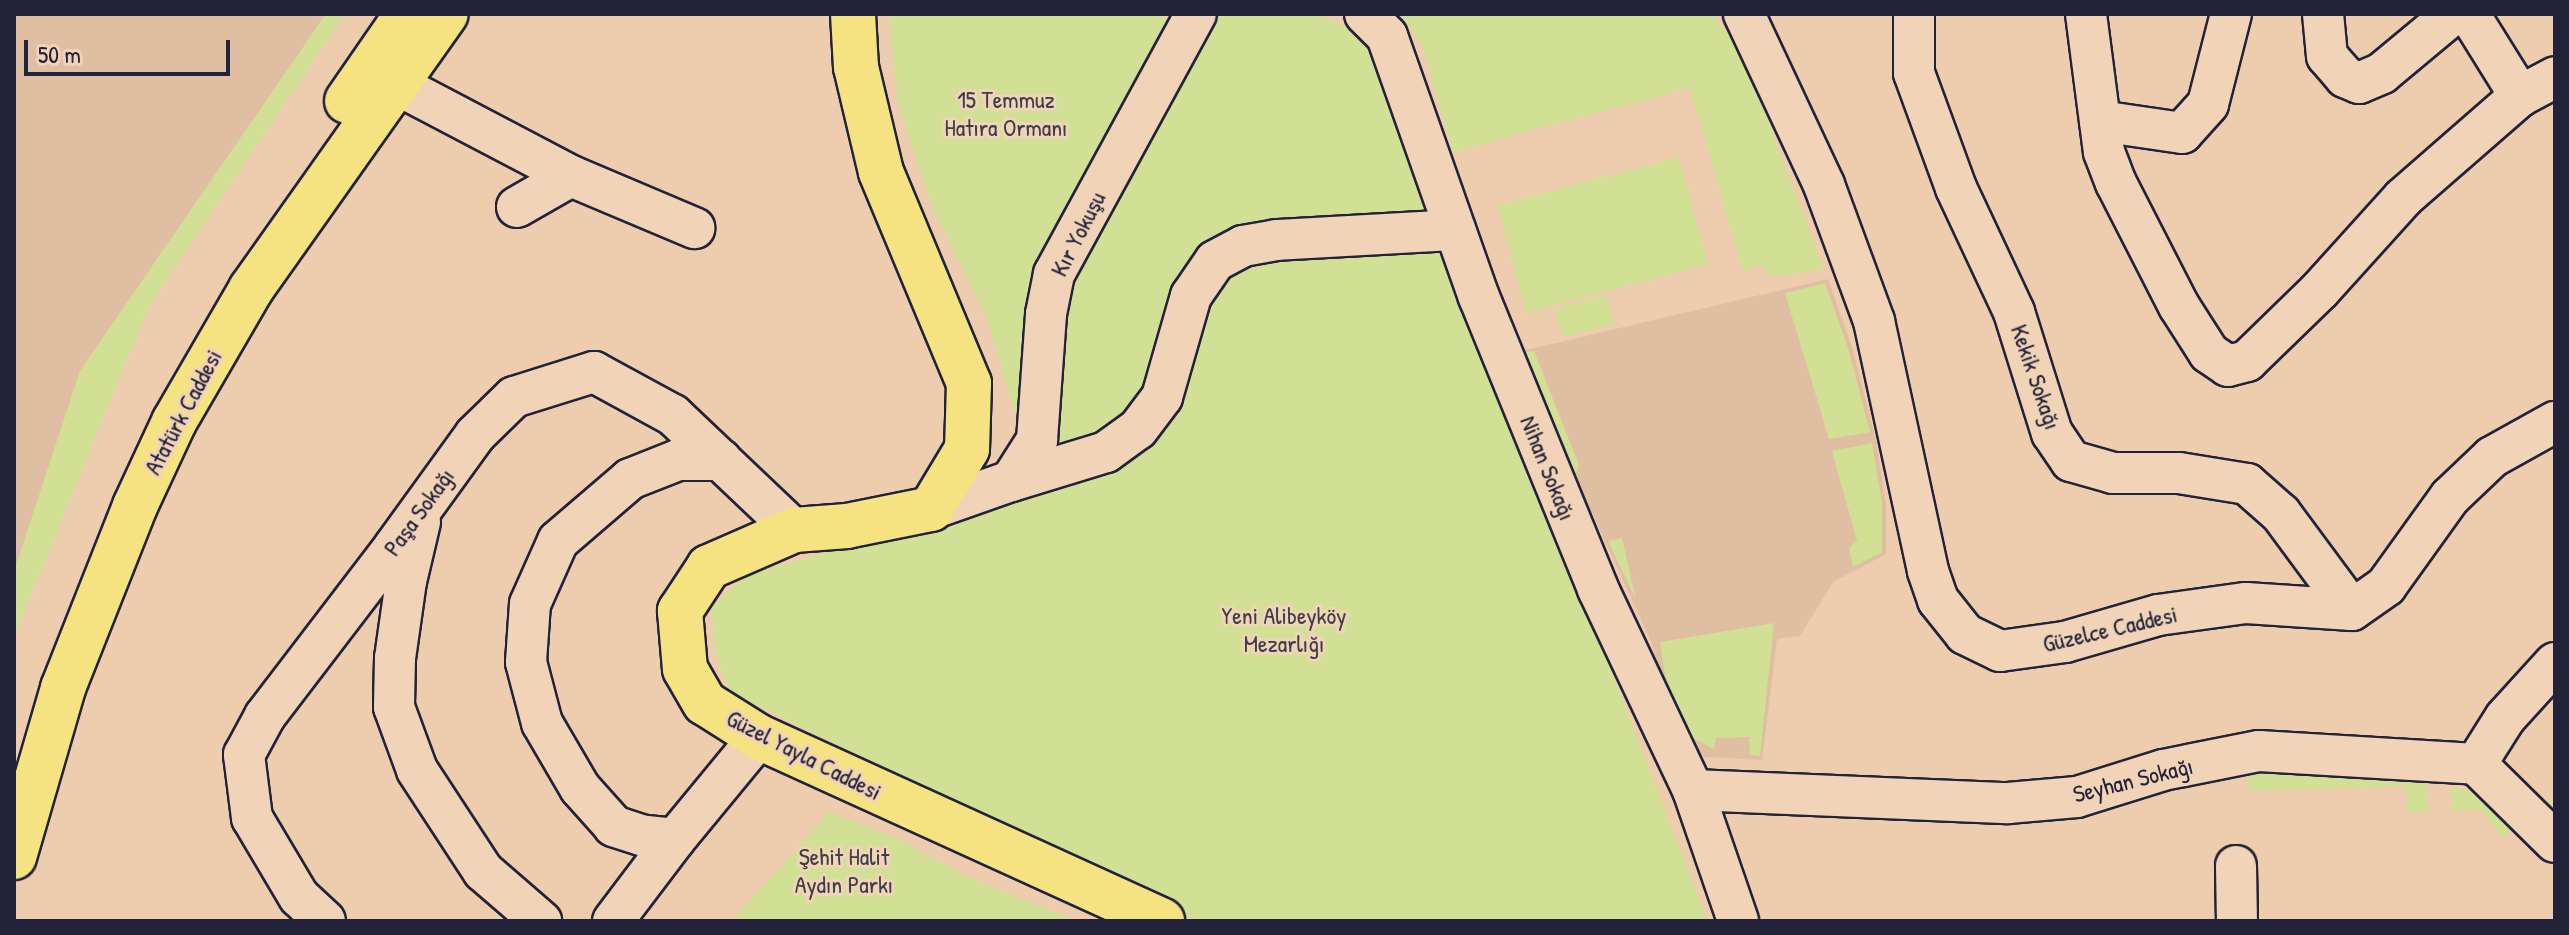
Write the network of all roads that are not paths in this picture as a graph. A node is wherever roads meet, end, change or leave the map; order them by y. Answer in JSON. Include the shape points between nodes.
{"nodes":[{"id":1,"x":407,"y":14,"type":"edge"},
{"id":2,"x":446,"y":14,"type":"edge"},
{"id":3,"x":853,"y":14,"type":"edge"},
{"id":4,"x":1196,"y":14,"type":"edge"},
{"id":5,"x":1365,"y":14,"type":"edge"},
{"id":6,"x":1744,"y":14,"type":"edge"},
{"id":7,"x":1914,"y":14,"type":"edge"},
{"id":8,"x":2086,"y":14,"type":"edge"},
{"id":9,"x":2231,"y":14,"type":"edge"},
{"id":10,"x":2323,"y":14,"type":"edge"},
{"id":11,"x":2453,"y":14,"type":"edge"},
{"id":12,"x":2469,"y":14,"type":"edge"},
{"id":13,"x":2555,"y":77,"type":"edge"},
{"id":14,"x":396,"y":84,"type":"junction"},
{"id":15,"x":2520,"y":96,"type":"junction"},
{"id":16,"x":2100,"y":121,"type":"junction"},
{"id":17,"x":571,"y":176,"type":"junction"},
{"id":18,"x":517,"y":207,"type":"dead end"},
{"id":19,"x":694,"y":228,"type":"dead end"},
{"id":20,"x":1455,"y":230,"type":"junction"},
{"id":21,"x":2555,"y":422,"type":"edge"},
{"id":22,"x":721,"y":460,"type":"junction"},
{"id":23,"x":1011,"y":481,"type":"junction"},
{"id":24,"x":424,"y":505,"type":"junction"},
{"id":25,"x":931,"y":509,"type":"junction"},
{"id":26,"x":794,"y":530,"type":"junction"},
{"id":27,"x":2352,"y":610,"type":"junction"},
{"id":28,"x":2555,"y":663,"type":"edge"},
{"id":29,"x":759,"y":737,"type":"junction"},
{"id":30,"x":14,"y":757,"type":"edge"},
{"id":31,"x":2476,"y":764,"type":"junction"},
{"id":32,"x":1693,"y":790,"type":"junction"},
{"id":33,"x":2547,"y":819,"type":"edge"},
{"id":34,"x":675,"y":839,"type":"junction"},
{"id":35,"x":14,"y":857,"type":"edge"},
{"id":36,"x":2236,"y":866,"type":"dead end"},
{"id":37,"x":325,"y":921,"type":"edge"},
{"id":38,"x":541,"y":921,"type":"edge"},
{"id":39,"x":613,"y":921,"type":"edge"},
{"id":40,"x":1162,"y":921,"type":"edge"},
{"id":41,"x":1738,"y":921,"type":"edge"},
{"id":42,"x":2237,"y":921,"type":"edge"}],
"edges":[{"from":1,"to":30,"type":"main road","name":"Atatürk Caddesi","via":[[169,369],[87,547]]},
{"from":2,"to":14,"type":"main road","name":"Atatürk Caddesi"},
{"from":3,"to":25,"type":"main road","via":[[856,67],[881,172],[969,383],[967,449]]},
{"from":4,"to":23,"type":"street","name":"Kır Yokuşu","via":[[1054,274],[1037,440]]},
{"from":5,"to":20,"type":"street","name":"Nihan Sokağı","via":[[1387,36]]},
{"from":6,"to":27,"type":"street","name":"Güzelce Caddesi","via":[[1824,185],[1874,321],[1928,571],[1938,600],[1965,634],[2000,651],[2065,642],[2158,615],[2246,603]]},
{"from":7,"to":27,"type":"street","name":"Kekik Sokağı","via":[[1914,73],[1956,188],[2014,312],[2052,433],[2071,461],[2113,473],[2179,473],[2247,484],[2281,514]]},
{"from":8,"to":16,"type":"street"},
{"from":9,"to":16,"type":"street","via":[[2208,104],[2182,133]]},
{"from":10,"to":11,"type":"street","via":[[2327,56],[2345,77],[2359,83],[2382,73]]},
{"from":12,"to":15,"type":"street"},
{"from":13,"to":15,"type":"street"},
{"from":14,"to":17,"type":"street"},
{"from":14,"to":35,"type":"main road","name":"Atatürk Caddesi","via":[[251,289],[174,422],[63,688]]},
{"from":15,"to":16,"type":"street","via":[[2403,198],[2247,361],[2228,366],[2209,353],[2136,224],[2104,152]]},
{"from":17,"to":18,"type":"street"},
{"from":17,"to":19,"type":"street"},
{"from":20,"to":23,"type":"street","via":[[1276,240],[1243,246],[1215,261],[1191,296],[1162,397],[1138,429],[1106,452]]},
{"from":20,"to":32,"type":"street","name":"Nihan Sokağı","via":[[1598,589]]},
{"from":21,"to":27,"type":"street","via":[[2492,457],[2450,497],[2386,586]]},
{"from":22,"to":24,"type":"street","name":"Paşa Sokağı","via":[[673,415],[594,372],[514,397],[475,435]]},
{"from":22,"to":26,"type":"street","name":"Paşa Sokağı"},
{"from":22,"to":34,"type":"street","via":[[678,460],[630,479],[558,541],[530,604],[526,662],[542,723],[580,788],[614,826]]},
{"from":23,"to":25,"type":"street"},
{"from":24,"to":37,"type":"street","name":"Paşa Sokağı","via":[[265,716],[244,755],[252,818],[299,897]]},
{"from":24,"to":38,"type":"street","via":[[406,581],[394,707],[417,770],[483,871]]},
{"from":25,"to":26,"type":"main road","name":"Güzel Yayla Caddesi","via":[[847,526]]},
{"from":26,"to":29,"type":"main road","name":"Güzel Yayla Caddesi","via":[[709,567],[680,611],[685,669],[705,703]]},
{"from":28,"to":31,"type":"street","via":[[2505,718]]},
{"from":29,"to":34,"type":"street"},
{"from":29,"to":40,"type":"main road","name":"Güzel Yayla Caddesi"},
{"from":31,"to":32,"type":"street","name":"Seyhan Sokağı","via":[[2259,751],[2163,770],[2077,797],[2008,803]]},
{"from":31,"to":33,"type":"street"},
{"from":32,"to":41,"type":"street","name":"Nihan Sokağı"},
{"from":34,"to":39,"type":"street"},
{"from":36,"to":42,"type":"street"}]}
